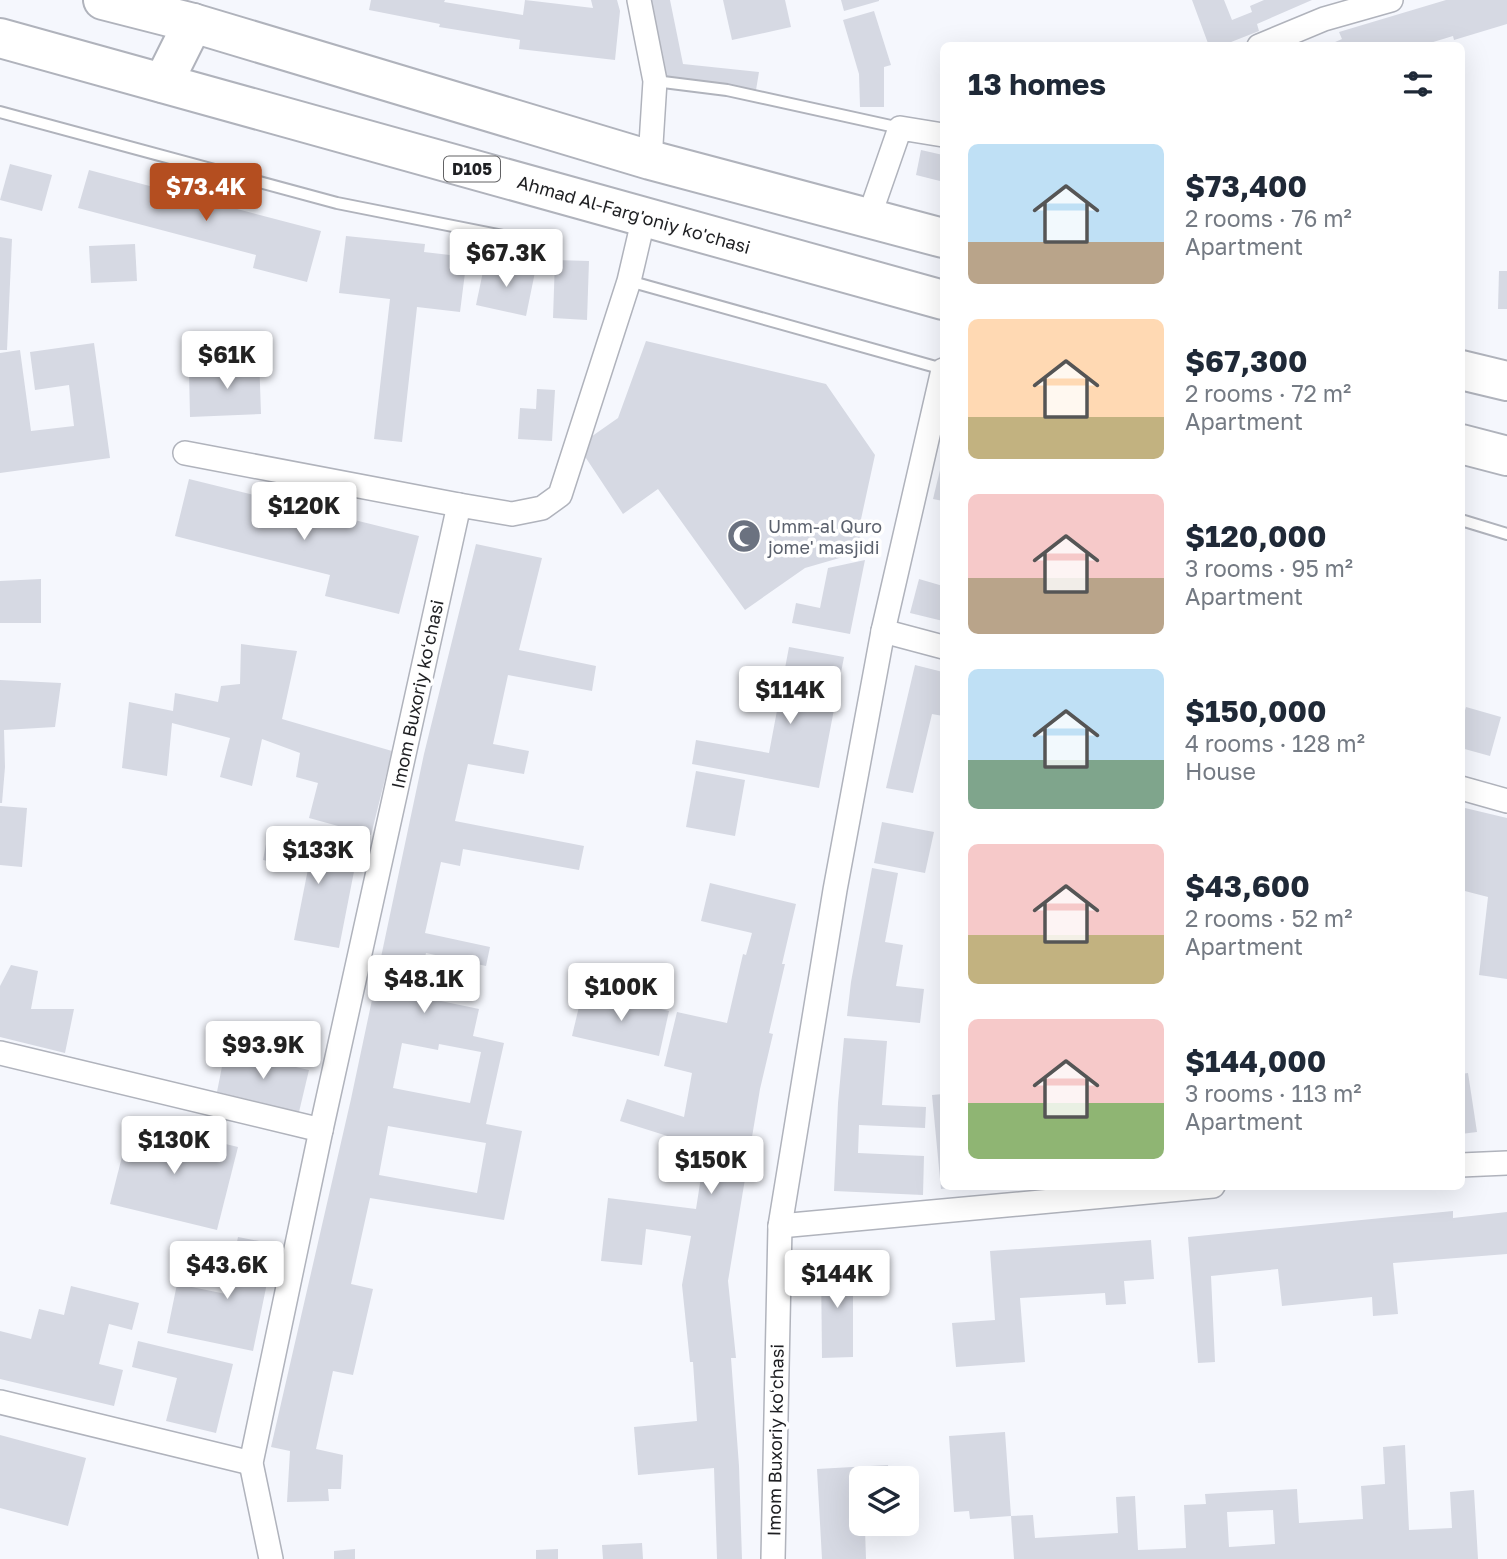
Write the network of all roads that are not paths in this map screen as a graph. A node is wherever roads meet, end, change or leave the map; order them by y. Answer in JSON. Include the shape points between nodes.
{"nodes":[{"id":1,"x":103,"y":0,"type":"edge"},
{"id":2,"x":639,"y":0,"type":"edge"},
{"id":3,"x":1391,"y":0,"type":"edge"},
{"id":4,"x":1339,"y":7,"type":"edge"},
{"id":5,"x":193,"y":23,"type":"junction"},
{"id":6,"x":0,"y":38,"type":"edge"},
{"id":7,"x":1269,"y":42,"type":"edge"},
{"id":8,"x":655,"y":81,"type":"junction"},
{"id":9,"x":163,"y":83,"type":"junction"},
{"id":10,"x":0,"y":112,"type":"edge"},
{"id":11,"x":900,"y":128,"type":"junction"},
{"id":12,"x":940,"y":135,"type":"edge"},
{"id":13,"x":650,"y":160,"type":"junction"},
{"id":14,"x":869,"y":216,"type":"junction"},
{"id":15,"x":644,"y":217,"type":"junction"},
{"id":16,"x":940,"y":237,"type":"edge"},
{"id":17,"x":548,"y":245,"type":"dead end"},
{"id":18,"x":629,"y":281,"type":"junction"},
{"id":19,"x":940,"y":299,"type":"edge"},
{"id":20,"x":940,"y":369,"type":"edge"},
{"id":21,"x":1465,"y":371,"type":"edge"},
{"id":22,"x":1507,"y":382,"type":"edge"},
{"id":23,"x":940,"y":383,"type":"edge"},
{"id":24,"x":1465,"y":445,"type":"edge"},
{"id":25,"x":185,"y":453,"type":"dead end"},
{"id":26,"x":1507,"y":456,"type":"edge"},
{"id":27,"x":459,"y":505,"type":"junction"},
{"id":28,"x":1465,"y":521,"type":"edge"},
{"id":29,"x":1507,"y":534,"type":"edge"},
{"id":30,"x":883,"y":631,"type":"junction"},
{"id":31,"x":940,"y":646,"type":"edge"},
{"id":32,"x":1465,"y":790,"type":"edge"},
{"id":33,"x":1507,"y":801,"type":"edge"},
{"id":34,"x":0,"y":1053,"type":"edge"},
{"id":35,"x":321,"y":1130,"type":"junction"},
{"id":36,"x":1507,"y":1163,"type":"edge"},
{"id":37,"x":1465,"y":1164,"type":"edge"},
{"id":38,"x":1170,"y":1190,"type":"edge"},
{"id":39,"x":780,"y":1226,"type":"junction"},
{"id":40,"x":0,"y":1402,"type":"edge"},
{"id":41,"x":251,"y":1463,"type":"junction"},
{"id":42,"x":271,"y":1559,"type":"edge"},
{"id":43,"x":773,"y":1559,"type":"edge"}],
"edges":[{"from":1,"to":5,"type":"highway"},
{"from":2,"to":8,"type":"street"},
{"from":3,"to":4,"type":"street"},
{"from":4,"to":7,"type":"street","via":[[1324,19]]},
{"from":5,"to":9,"type":"highway"},
{"from":5,"to":13,"type":"highway"},
{"from":6,"to":9,"type":"highway","name":"Ahmad Al-Farg'oniy ko'chasi","number":"D105"},
{"from":8,"to":11,"type":"lane","via":[[727,90]]},
{"from":8,"to":13,"type":"street"},
{"from":9,"to":15,"type":"highway","name":"Ahmad Al-Farg'oniy ko'chasi","number":"D105"},
{"from":10,"to":17,"type":"lane","via":[[337,203]]},
{"from":11,"to":12,"type":"street"},
{"from":11,"to":14,"type":"street"},
{"from":13,"to":14,"type":"highway"},
{"from":14,"to":16,"type":"highway"},
{"from":15,"to":18,"type":"street"},
{"from":15,"to":19,"type":"highway","name":"Ahmad Al-Farg'oniy ko'chasi","number":"D105"},
{"from":18,"to":20,"type":"lane"},
{"from":18,"to":27,"type":"street","via":[[560,495],[542,508],[512,514]]},
{"from":21,"to":22,"type":"highway"},
{"from":23,"to":30,"type":"street","name":"Imom Buxoriy koʻchasi"},
{"from":24,"to":26,"type":"highway"},
{"from":25,"to":27,"type":"street"},
{"from":27,"to":35,"type":"street","name":"Imom Buxoriy koʻchasi"},
{"from":28,"to":29,"type":"lane"},
{"from":30,"to":31,"type":"street"},
{"from":30,"to":39,"type":"street","name":"Imom Buxoriy koʻchasi"},
{"from":32,"to":33,"type":"street"},
{"from":34,"to":35,"type":"street"},
{"from":35,"to":41,"type":"street","name":"Imom Buxoriy koʻchasi"},
{"from":36,"to":37,"type":"street"},
{"from":38,"to":39,"type":"street"},
{"from":39,"to":43,"type":"street","name":"Imom Buxoriy koʻchasi"},
{"from":40,"to":41,"type":"street"},
{"from":41,"to":42,"type":"street","name":"Imom Buxoriy koʻchasi"}]}
